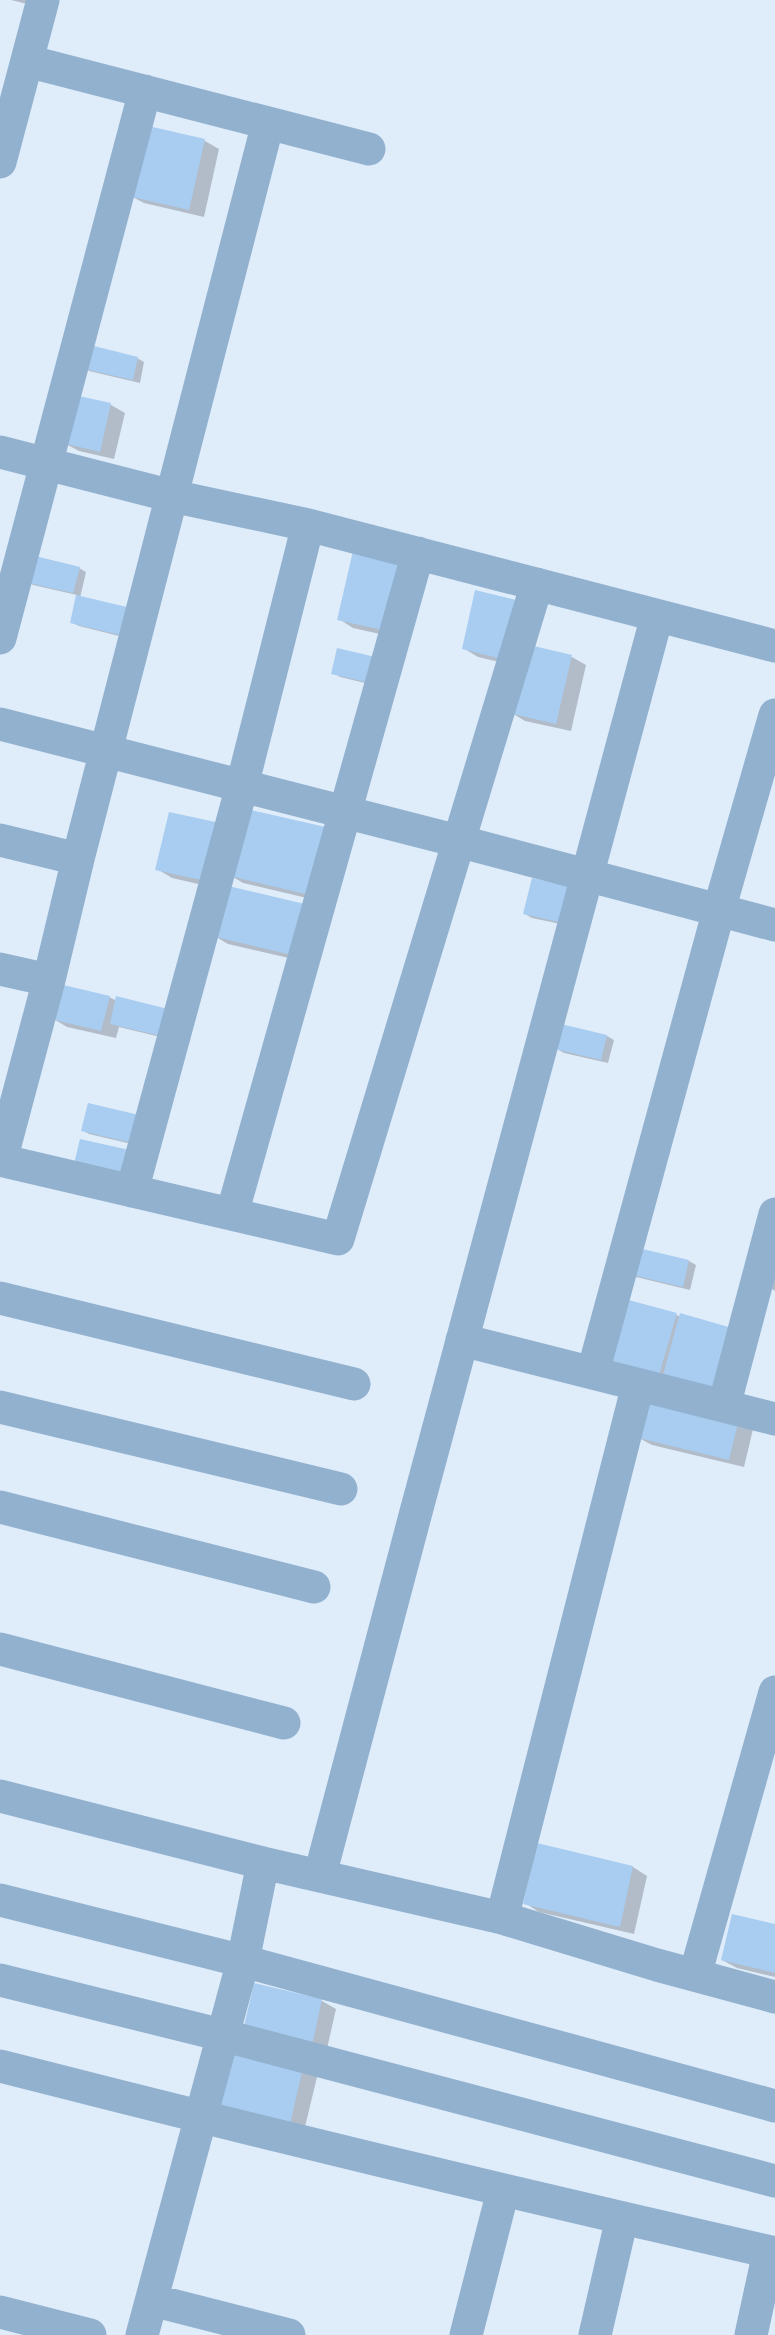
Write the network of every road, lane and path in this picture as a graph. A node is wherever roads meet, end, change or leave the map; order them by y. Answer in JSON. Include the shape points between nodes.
{"nodes":[{"id":1,"x":43,"y":0,"type":"edge"},
{"id":2,"x":27,"y":61,"type":"junction"},
{"id":3,"x":145,"y":91,"type":"junction"},
{"id":4,"x":268,"y":123,"type":"junction"},
{"id":5,"x":369,"y":149,"type":"dead end"},
{"id":6,"x":0,"y":162,"type":"edge"},
{"id":7,"x":0,"y":452,"type":"edge"},
{"id":8,"x":46,"y":463,"type":"junction"},
{"id":9,"x":172,"y":496,"type":"junction"},
{"id":10,"x":308,"y":525,"type":"junction"},
{"id":11,"x":418,"y":553,"type":"junction"},
{"id":12,"x":537,"y":584,"type":"junction"},
{"id":13,"x":657,"y":616,"type":"junction"},
{"id":14,"x":0,"y":638,"type":"edge"},
{"id":15,"x":775,"y":646,"type":"edge"},
{"id":16,"x":775,"y":715,"type":"edge"},
{"id":17,"x":0,"y":724,"type":"edge"},
{"id":18,"x":106,"y":751,"type":"junction"},
{"id":19,"x":242,"y":786,"type":"junction"},
{"id":20,"x":346,"y":812,"type":"junction"},
{"id":21,"x":0,"y":840,"type":"edge"},
{"id":22,"x":458,"y":841,"type":"junction"},
{"id":23,"x":78,"y":859,"type":"junction"},
{"id":24,"x":587,"y":875,"type":"junction"},
{"id":25,"x":719,"y":910,"type":"junction"},
{"id":26,"x":775,"y":925,"type":"edge"},
{"id":27,"x":0,"y":969,"type":"edge"},
{"id":28,"x":49,"y":980,"type":"junction"},
{"id":29,"x":1,"y":1160,"type":"edge"},
{"id":30,"x":132,"y":1191,"type":"junction"},
{"id":31,"x":232,"y":1214,"type":"junction"},
{"id":32,"x":775,"y":1214,"type":"edge"},
{"id":33,"x":0,"y":1298,"type":"edge"},
{"id":34,"x":462,"y":1340,"type":"junction"},
{"id":35,"x":593,"y":1372,"type":"junction"},
{"id":36,"x":354,"y":1384,"type":"dead end"},
{"id":37,"x":638,"y":1385,"type":"junction"},
{"id":38,"x":724,"y":1406,"type":"junction"},
{"id":39,"x":0,"y":1407,"type":"edge"},
{"id":40,"x":775,"y":1419,"type":"edge"},
{"id":41,"x":341,"y":1489,"type":"dead end"},
{"id":42,"x":0,"y":1507,"type":"edge"},
{"id":43,"x":314,"y":1587,"type":"dead end"},
{"id":44,"x":0,"y":1649,"type":"edge"},
{"id":45,"x":775,"y":1692,"type":"edge"},
{"id":46,"x":284,"y":1723,"type":"dead end"},
{"id":47,"x":0,"y":1797,"type":"edge"},
{"id":48,"x":263,"y":1863,"type":"junction"},
{"id":49,"x":320,"y":1875,"type":"junction"},
{"id":50,"x":0,"y":1900,"type":"edge"},
{"id":51,"x":502,"y":1918,"type":"junction"},
{"id":52,"x":243,"y":1961,"type":"junction"},
{"id":53,"x":695,"y":1976,"type":"junction"},
{"id":54,"x":0,"y":1980,"type":"edge"},
{"id":55,"x":775,"y":1996,"type":"edge"},
{"id":56,"x":222,"y":2035,"type":"junction"},
{"id":57,"x":0,"y":2066,"type":"edge"},
{"id":58,"x":775,"y":2106,"type":"edge"},
{"id":59,"x":199,"y":2117,"type":"junction"},
{"id":60,"x":775,"y":2181,"type":"edge"},
{"id":61,"x":503,"y":2191,"type":"junction"},
{"id":62,"x":622,"y":2218,"type":"junction"},
{"id":63,"x":772,"y":2252,"type":"edge"},
{"id":64,"x":152,"y":2300,"type":"junction"},
{"id":65,"x":0,"y":2312,"type":"edge"},
{"id":66,"x":90,"y":2335,"type":"edge"},
{"id":67,"x":142,"y":2335,"type":"edge"},
{"id":68,"x":289,"y":2335,"type":"edge"},
{"id":69,"x":466,"y":2335,"type":"edge"},
{"id":70,"x":595,"y":2335,"type":"edge"},
{"id":71,"x":751,"y":2335,"type":"edge"}],
"edges":[{"from":1,"to":2,"type":"street"},
{"from":2,"to":3,"type":"street"},
{"from":2,"to":6,"type":"street"},
{"from":3,"to":4,"type":"street"},
{"from":3,"to":8,"type":"street"},
{"from":4,"to":5,"type":"street"},
{"from":4,"to":9,"type":"street"},
{"from":7,"to":8,"type":"street"},
{"from":8,"to":9,"type":"street"},
{"from":8,"to":14,"type":"street"},
{"from":9,"to":10,"type":"street"},
{"from":9,"to":18,"type":"street"},
{"from":10,"to":11,"type":"street"},
{"from":10,"to":19,"type":"street"},
{"from":11,"to":12,"type":"street"},
{"from":11,"to":20,"type":"street"},
{"from":12,"to":13,"type":"street"},
{"from":12,"to":22,"type":"street"},
{"from":13,"to":15,"type":"street"},
{"from":13,"to":24,"type":"street"},
{"from":16,"to":25,"type":"street"},
{"from":17,"to":18,"type":"street"},
{"from":18,"to":19,"type":"street"},
{"from":18,"to":23,"type":"street"},
{"from":19,"to":20,"type":"street"},
{"from":19,"to":30,"type":"street"},
{"from":20,"to":22,"type":"street"},
{"from":20,"to":31,"type":"street"},
{"from":21,"to":23,"type":"street"},
{"from":22,"to":24,"type":"street"},
{"from":22,"to":31,"type":"street","via":[[338,1239]]},
{"from":23,"to":28,"type":"street"},
{"from":24,"to":25,"type":"street"},
{"from":24,"to":34,"type":"street"},
{"from":25,"to":26,"type":"street"},
{"from":25,"to":35,"type":"street"},
{"from":27,"to":28,"type":"street"},
{"from":28,"to":29,"type":"street"},
{"from":29,"to":30,"type":"street"},
{"from":30,"to":31,"type":"street"},
{"from":32,"to":38,"type":"street"},
{"from":33,"to":36,"type":"street"},
{"from":34,"to":35,"type":"street"},
{"from":34,"to":49,"type":"street"},
{"from":35,"to":37,"type":"street"},
{"from":37,"to":38,"type":"street"},
{"from":37,"to":51,"type":"street"},
{"from":38,"to":40,"type":"street"},
{"from":39,"to":41,"type":"street"},
{"from":42,"to":43,"type":"street"},
{"from":44,"to":46,"type":"street"},
{"from":45,"to":53,"type":"street"},
{"from":47,"to":48,"type":"street"},
{"from":48,"to":49,"type":"street"},
{"from":48,"to":52,"type":"street"},
{"from":49,"to":51,"type":"street"},
{"from":50,"to":52,"type":"street"},
{"from":51,"to":53,"type":"street"},
{"from":52,"to":56,"type":"street"},
{"from":52,"to":58,"type":"street"},
{"from":53,"to":55,"type":"street"},
{"from":54,"to":56,"type":"street"},
{"from":56,"to":59,"type":"street"},
{"from":56,"to":60,"type":"street"},
{"from":57,"to":59,"type":"street"},
{"from":59,"to":61,"type":"street"},
{"from":59,"to":64,"type":"street"},
{"from":61,"to":62,"type":"street"},
{"from":61,"to":69,"type":"street"},
{"from":62,"to":63,"type":"street"},
{"from":62,"to":70,"type":"street"},
{"from":63,"to":71,"type":"street"},
{"from":64,"to":67,"type":"street"},
{"from":64,"to":68,"type":"street"},
{"from":65,"to":66,"type":"street"}]}
